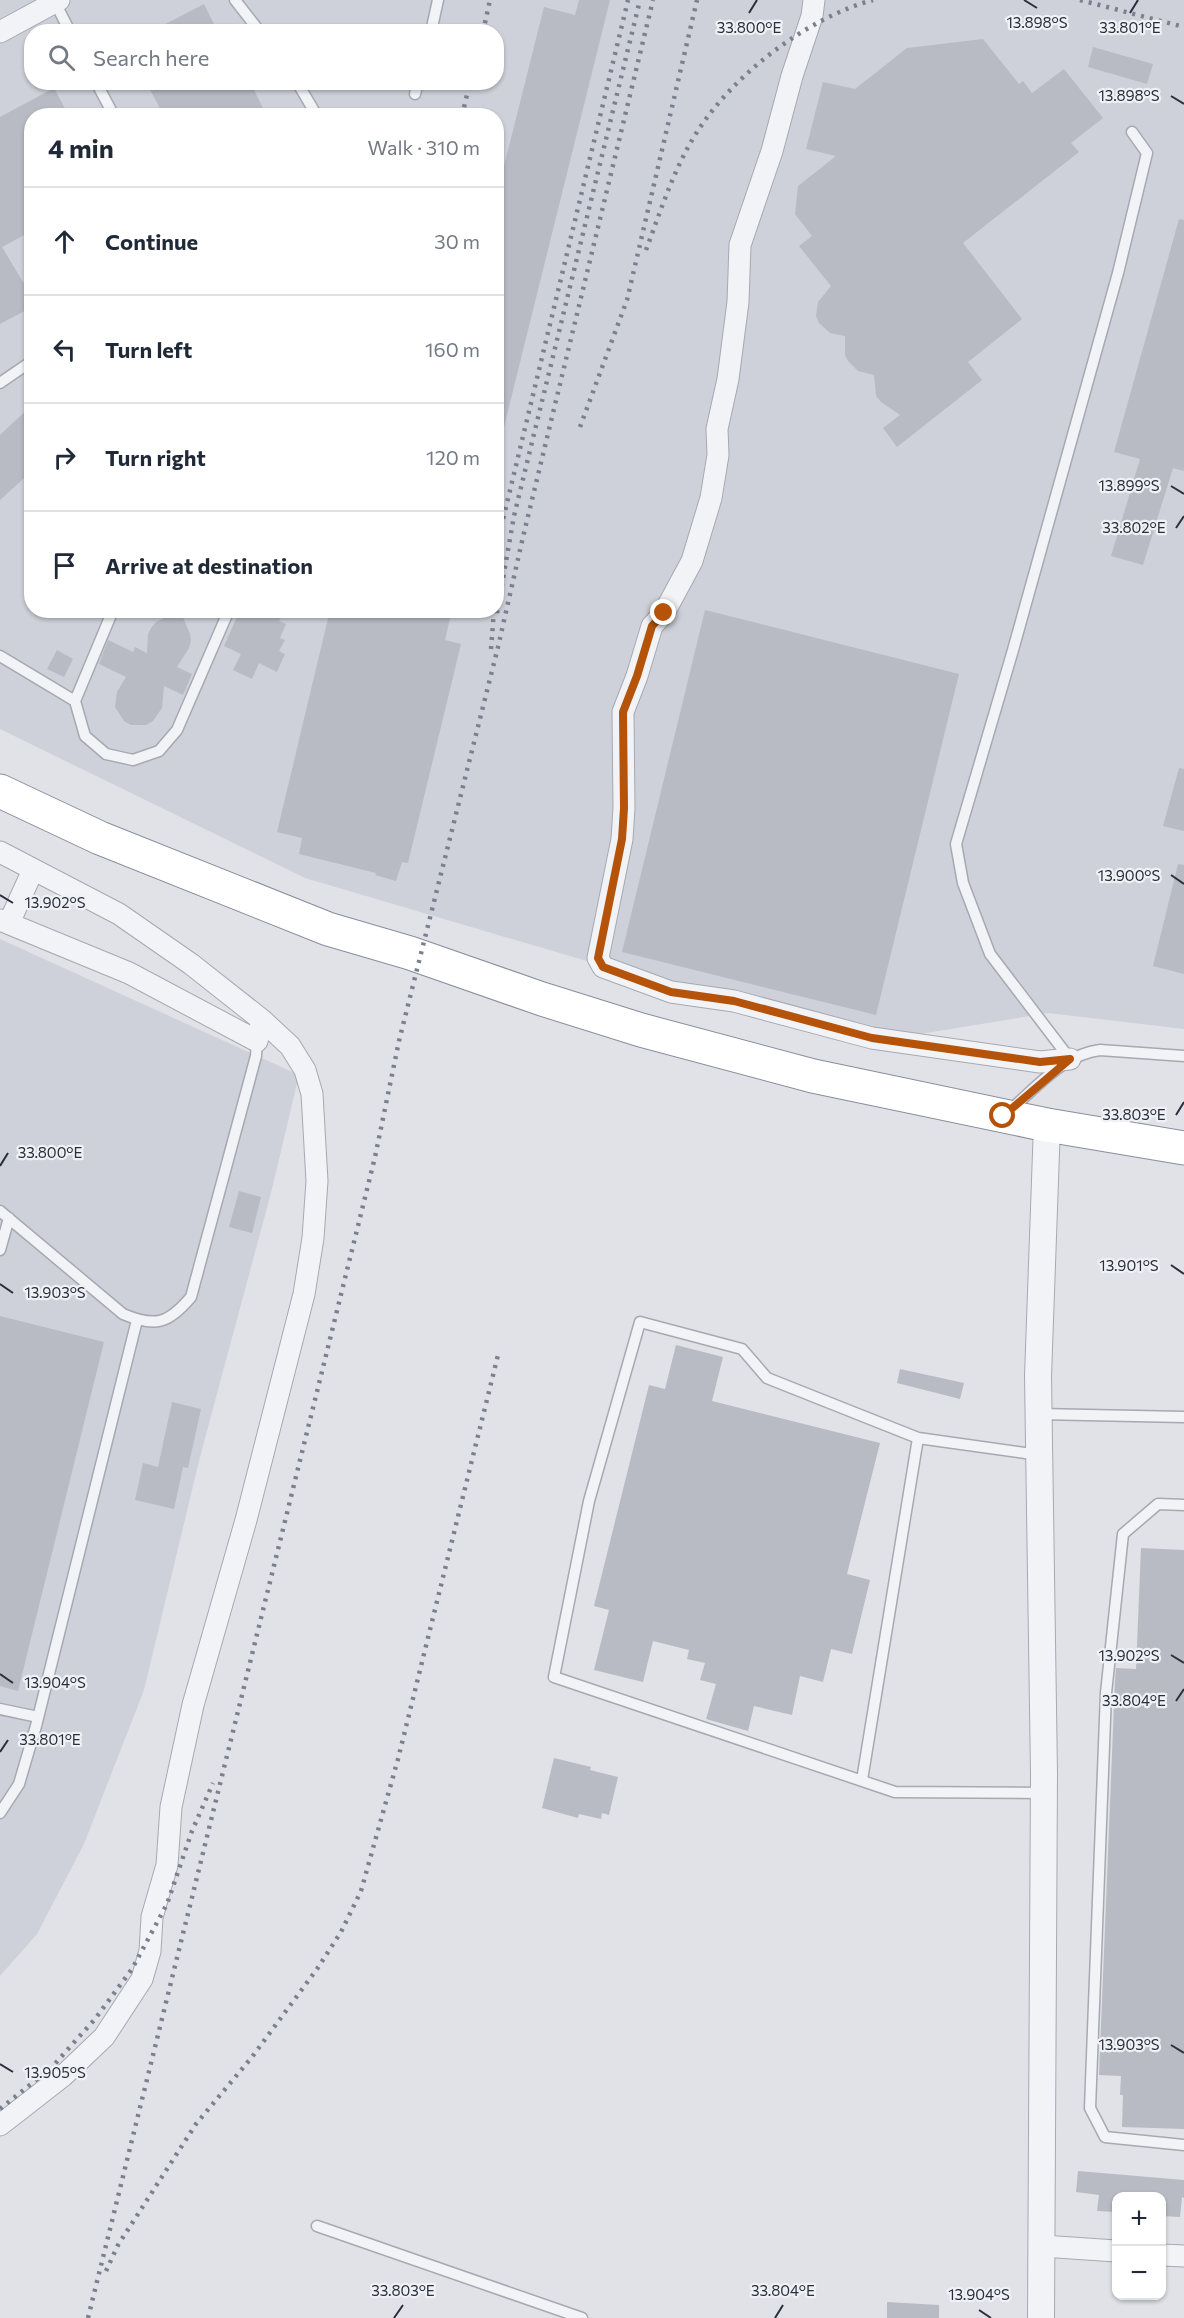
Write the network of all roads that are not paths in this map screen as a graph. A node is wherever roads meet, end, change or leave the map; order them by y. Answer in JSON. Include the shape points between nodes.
{"nodes":[{"id":1,"x":235,"y":0,"type":"edge"},
{"id":2,"x":438,"y":0,"type":"edge"},
{"id":3,"x":814,"y":0,"type":"edge"},
{"id":4,"x":57,"y":1,"type":"edge"},
{"id":5,"x":67,"y":24,"type":"edge"},
{"id":6,"x":254,"y":24,"type":"edge"},
{"id":7,"x":432,"y":24,"type":"edge"},
{"id":8,"x":0,"y":32,"type":"edge"},
{"id":9,"x":100,"y":90,"type":"edge"},
{"id":10,"x":301,"y":90,"type":"edge"},
{"id":11,"x":416,"y":90,"type":"edge"},
{"id":12,"x":415,"y":94,"type":"dead end"},
{"id":13,"x":110,"y":108,"type":"edge"},
{"id":14,"x":312,"y":108,"type":"edge"},
{"id":15,"x":1132,"y":132,"type":"dead end"},
{"id":16,"x":24,"y":366,"type":"edge"},
{"id":17,"x":0,"y":383,"type":"edge"},
{"id":18,"x":110,"y":618,"type":"edge"},
{"id":19,"x":226,"y":618,"type":"edge"},
{"id":20,"x":0,"y":656,"type":"edge"},
{"id":21,"x":75,"y":701,"type":"junction"},
{"id":22,"x":0,"y":791,"type":"edge"},
{"id":23,"x":0,"y":852,"type":"edge"},
{"id":24,"x":33,"y":870,"type":"junction"},
{"id":25,"x":5,"y":921,"type":"edge"},
{"id":26,"x":262,"y":1020,"type":"junction"},
{"id":27,"x":257,"y":1041,"type":"junction"},
{"id":28,"x":1184,"y":1056,"type":"edge"},
{"id":29,"x":1070,"y":1059,"type":"junction"},
{"id":30,"x":1003,"y":1116,"type":"junction"},
{"id":31,"x":1047,"y":1125,"type":"junction"},
{"id":32,"x":1184,"y":1148,"type":"edge"},
{"id":33,"x":4,"y":1215,"type":"edge"},
{"id":34,"x":0,"y":1250,"type":"edge"},
{"id":35,"x":137,"y":1320,"type":"junction"},
{"id":36,"x":1038,"y":1414,"type":"junction"},
{"id":37,"x":1184,"y":1417,"type":"edge"},
{"id":38,"x":918,"y":1438,"type":"junction"},
{"id":39,"x":1039,"y":1455,"type":"junction"},
{"id":40,"x":1184,"y":1505,"type":"edge"},
{"id":41,"x":0,"y":1709,"type":"edge"},
{"id":42,"x":38,"y":1718,"type":"junction"},
{"id":43,"x":862,"y":1780,"type":"junction"},
{"id":44,"x":1044,"y":1793,"type":"junction"},
{"id":45,"x":0,"y":1813,"type":"edge"},
{"id":46,"x":0,"y":2125,"type":"edge"},
{"id":47,"x":1184,"y":2145,"type":"edge"},
{"id":48,"x":317,"y":2226,"type":"dead end"},
{"id":49,"x":1042,"y":2246,"type":"junction"},
{"id":50,"x":1112,"y":2251,"type":"edge"},
{"id":51,"x":1166,"y":2255,"type":"edge"},
{"id":52,"x":1184,"y":2256,"type":"edge"},
{"id":53,"x":582,"y":2318,"type":"edge"},
{"id":54,"x":1041,"y":2318,"type":"edge"}],
"edges":[{"from":1,"to":6,"type":"lane"},
{"from":2,"to":7,"type":"lane"},
{"from":3,"to":29,"type":"street","via":[[772,151],[740,245],[738,302],[729,379],[717,429],[718,455],[711,498],[692,561],[664,613],[652,626],[623,712],[622,839],[598,958],[603,967],[671,992],[734,1001],[872,1038],[1040,1062]]},
{"from":4,"to":5,"type":"lane"},
{"from":4,"to":8,"type":"street"},
{"from":9,"to":13,"type":"lane"},
{"from":10,"to":14,"type":"lane"},
{"from":11,"to":12,"type":"lane"},
{"from":15,"to":29,"type":"lane","via":[[1147,153],[1131,218],[956,844],[963,883],[990,954]]},
{"from":16,"to":17,"type":"lane"},
{"from":18,"to":21,"type":"lane"},
{"from":19,"to":21,"type":"lane","via":[[177,730],[159,751],[133,760],[106,754],[85,736]]},
{"from":20,"to":21,"type":"lane"},
{"from":22,"to":30,"type":"highway","via":[[100,838],[328,929],[542,999],[640,1030],[813,1076]]},
{"from":23,"to":24,"type":"street"},
{"from":24,"to":25,"type":"street"},
{"from":24,"to":26,"type":"street","via":[[119,914]]},
{"from":25,"to":27,"type":"street","via":[[129,973]]},
{"from":26,"to":27,"type":"street"},
{"from":26,"to":46,"type":"street","via":[[290,1046],[305,1070],[312,1094],[317,1181],[313,1238],[304,1294],[246,1520],[193,1705],[171,1807],[166,1865],[152,1917],[150,1951],[142,1979],[104,2037],[63,2076]]},
{"from":27,"to":35,"type":"lane","via":[[191,1297],[176,1315],[158,1322]]},
{"from":28,"to":29,"type":"lane","via":[[1100,1050]]},
{"from":29,"to":30,"type":"lane"},
{"from":30,"to":31,"type":"highway"},
{"from":31,"to":32,"type":"highway"},
{"from":31,"to":36,"type":"street"},
{"from":33,"to":34,"type":"lane"},
{"from":33,"to":35,"type":"lane","via":[[123,1314]]},
{"from":35,"to":42,"type":"lane"},
{"from":36,"to":37,"type":"lane"},
{"from":36,"to":39,"type":"street"},
{"from":38,"to":39,"type":"lane"},
{"from":38,"to":43,"type":"lane"},
{"from":38,"to":43,"type":"lane","via":[[767,1378],[742,1349],[640,1322],[589,1501],[554,1677]]},
{"from":39,"to":44,"type":"street"},
{"from":40,"to":47,"type":"lane","via":[[1158,1504],[1123,1534],[1106,1693],[1090,2108],[1105,2136]]},
{"from":41,"to":42,"type":"lane"},
{"from":42,"to":45,"type":"lane","via":[[19,1784]]},
{"from":43,"to":44,"type":"lane","via":[[896,1791]]},
{"from":44,"to":49,"type":"street"},
{"from":48,"to":53,"type":"lane"},
{"from":49,"to":50,"type":"street"},
{"from":49,"to":54,"type":"street"},
{"from":51,"to":52,"type":"street"}]}
